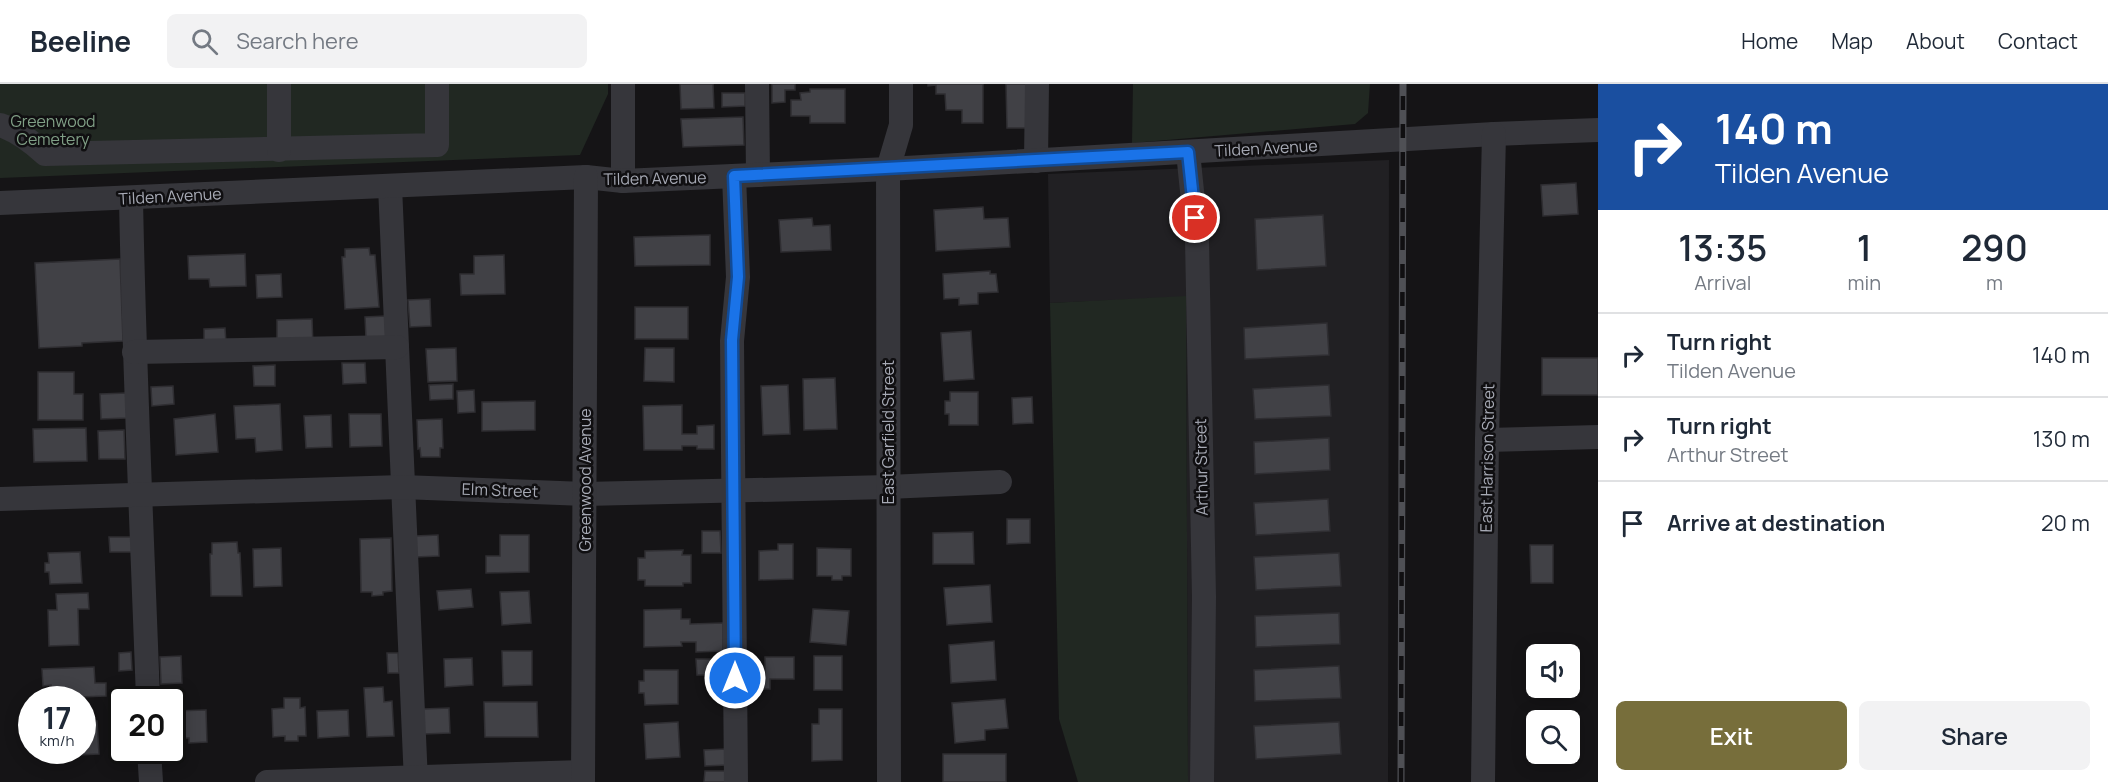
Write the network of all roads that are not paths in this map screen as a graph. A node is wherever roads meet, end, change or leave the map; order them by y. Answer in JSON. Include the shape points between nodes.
{"nodes":[{"id":1,"x":279,"y":84,"type":"edge"},
{"id":2,"x":437,"y":84,"type":"edge"},
{"id":3,"x":623,"y":84,"type":"edge"},
{"id":4,"x":757,"y":84,"type":"edge"},
{"id":5,"x":901,"y":84,"type":"edge"},
{"id":6,"x":1037,"y":84,"type":"edge"},
{"id":7,"x":0,"y":125,"type":"edge"},
{"id":8,"x":1598,"y":130,"type":"edge"},
{"id":9,"x":1494,"y":134,"type":"junction"},
{"id":10,"x":279,"y":150,"type":"junction"},
{"id":11,"x":1188,"y":152,"type":"junction"},
{"id":12,"x":1036,"y":161,"type":"junction"},
{"id":13,"x":888,"y":169,"type":"junction"},
{"id":14,"x":758,"y":175,"type":"junction"},
{"id":15,"x":734,"y":176,"type":"junction"},
{"id":16,"x":586,"y":177,"type":"junction"},
{"id":17,"x":623,"y":181,"type":"junction"},
{"id":18,"x":390,"y":186,"type":"junction"},
{"id":19,"x":131,"y":198,"type":"junction"},
{"id":20,"x":0,"y":203,"type":"edge"},
{"id":21,"x":397,"y":347,"type":"junction"},
{"id":22,"x":134,"y":352,"type":"junction"},
{"id":23,"x":1598,"y":437,"type":"edge"},
{"id":24,"x":1487,"y":440,"type":"junction"},
{"id":25,"x":1000,"y":482,"type":"dead end"},
{"id":26,"x":402,"y":487,"type":"junction"},
{"id":27,"x":888,"y":487,"type":"junction"},
{"id":28,"x":734,"y":491,"type":"junction"},
{"id":29,"x":585,"y":494,"type":"junction"},
{"id":30,"x":141,"y":495,"type":"junction"},
{"id":31,"x":0,"y":500,"type":"edge"},
{"id":32,"x":148,"y":686,"type":"edge"},
{"id":33,"x":150,"y":764,"type":"edge"},
{"id":34,"x":583,"y":777,"type":"edge"},
{"id":35,"x":416,"y":780,"type":"edge"},
{"id":36,"x":151,"y":782,"type":"edge"},
{"id":37,"x":267,"y":782,"type":"edge"},
{"id":38,"x":736,"y":782,"type":"edge"},
{"id":39,"x":889,"y":782,"type":"edge"},
{"id":40,"x":1202,"y":782,"type":"edge"},
{"id":41,"x":1483,"y":782,"type":"edge"}],
"edges":[{"from":1,"to":10,"type":"street"},
{"from":2,"to":10,"type":"street","via":[[437,145]]},
{"from":3,"to":17,"type":"street"},
{"from":4,"to":14,"type":"street"},
{"from":5,"to":13,"type":"street","name":"East Garfield Street","via":[[901,125]]},
{"from":6,"to":12,"type":"street"},
{"from":7,"to":10,"type":"street","via":[[45,154]]},
{"from":8,"to":9,"type":"street","name":"Tilden Avenue"},
{"from":9,"to":11,"type":"street","name":"Tilden Avenue"},
{"from":9,"to":24,"type":"street","name":"East Harrison Street"},
{"from":11,"to":12,"type":"street","name":"Tilden Avenue"},
{"from":11,"to":40,"type":"street","name":"Arthur Street","via":[[1198,252],[1204,597]]},
{"from":12,"to":13,"type":"street","name":"Tilden Avenue"},
{"from":13,"to":14,"type":"street","name":"Tilden Avenue"},
{"from":13,"to":27,"type":"street","name":"East Garfield Street"},
{"from":14,"to":15,"type":"street","name":"Tilden Avenue"},
{"from":15,"to":17,"type":"street","name":"Tilden Avenue"},
{"from":15,"to":28,"type":"street","via":[[738,277],[732,340]]},
{"from":16,"to":17,"type":"street","name":"Tilden Avenue"},
{"from":16,"to":18,"type":"street","name":"Tilden Avenue"},
{"from":16,"to":29,"type":"street","name":"Greenwood Avenue"},
{"from":18,"to":19,"type":"street","name":"Tilden Avenue"},
{"from":18,"to":21,"type":"street"},
{"from":19,"to":20,"type":"street","name":"Tilden Avenue"},
{"from":19,"to":22,"type":"street"},
{"from":21,"to":22,"type":"street"},
{"from":21,"to":26,"type":"street"},
{"from":22,"to":30,"type":"street"},
{"from":23,"to":24,"type":"street"},
{"from":24,"to":41,"type":"street","name":"East Harrison Street"},
{"from":25,"to":27,"type":"street","name":"Elm Street"},
{"from":26,"to":29,"type":"street","name":"Elm Street"},
{"from":26,"to":30,"type":"street","name":"Elm Street"},
{"from":26,"to":35,"type":"street"},
{"from":27,"to":28,"type":"street","name":"Elm Street"},
{"from":27,"to":39,"type":"street","name":"East Garfield Street"},
{"from":28,"to":29,"type":"street","name":"Elm Street"},
{"from":28,"to":38,"type":"street"},
{"from":29,"to":34,"type":"street","name":"Greenwood Avenue"},
{"from":30,"to":31,"type":"street","name":"Elm Street"},
{"from":30,"to":32,"type":"street"},
{"from":33,"to":36,"type":"street"},
{"from":34,"to":35,"type":"street"},
{"from":35,"to":37,"type":"street"}]}
